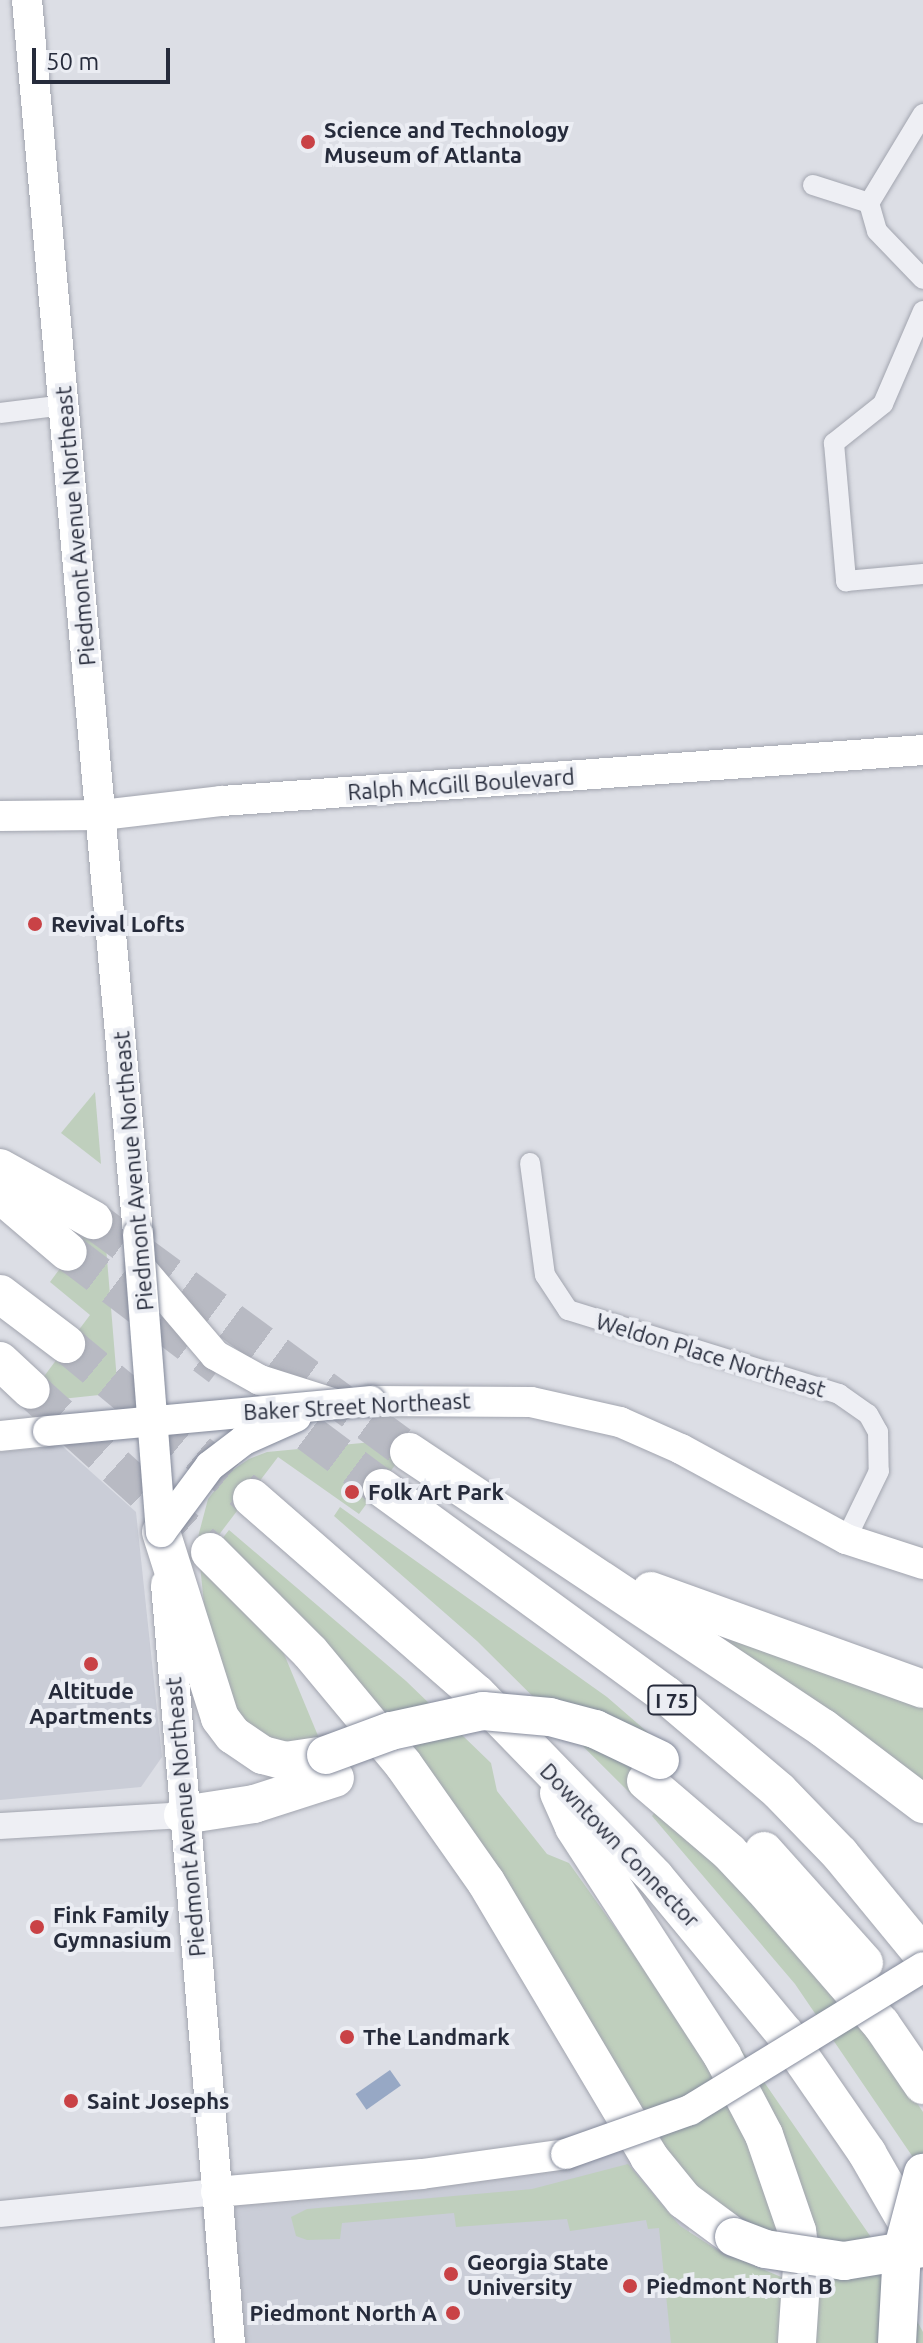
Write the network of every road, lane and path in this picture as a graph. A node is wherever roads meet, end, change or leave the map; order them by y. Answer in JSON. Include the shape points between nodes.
{"nodes":[{"id":1,"x":27,"y":0,"type":"edge"},
{"id":2,"x":923,"y":114,"type":"edge"},
{"id":3,"x":813,"y":185,"type":"dead end"},
{"id":4,"x":869,"y":203,"type":"junction"},
{"id":5,"x":923,"y":279,"type":"edge"},
{"id":6,"x":923,"y":311,"type":"edge"},
{"id":7,"x":64,"y":405,"type":"junction"},
{"id":8,"x":0,"y":413,"type":"edge"},
{"id":9,"x":923,"y":574,"type":"edge"},
{"id":10,"x":923,"y":750,"type":"edge"},
{"id":11,"x":102,"y":815,"type":"junction"},
{"id":12,"x":0,"y":816,"type":"edge"},
{"id":13,"x":530,"y":1163,"type":"dead end"},
{"id":14,"x":0,"y":1168,"type":"edge"},
{"id":15,"x":0,"y":1194,"type":"edge"},
{"id":16,"x":93,"y":1220,"type":"tunnel mouth"},
{"id":17,"x":68,"y":1252,"type":"tunnel mouth"},
{"id":18,"x":141,"y":1268,"type":"junction"},
{"id":19,"x":0,"y":1294,"type":"edge"},
{"id":20,"x":66,"y":1344,"type":"tunnel mouth"},
{"id":21,"x":0,"y":1361,"type":"edge"},
{"id":22,"x":31,"y":1390,"type":"tunnel mouth"},
{"id":23,"x":334,"y":1404,"type":"junction"},
{"id":24,"x":153,"y":1421,"type":"junction"},
{"id":25,"x":0,"y":1436,"type":"edge"},
{"id":26,"x":409,"y":1452,"type":"tunnel mouth"},
{"id":27,"x":382,"y":1488,"type":"tunnel mouth"},
{"id":28,"x":252,"y":1498,"type":"tunnel mouth"},
{"id":29,"x":161,"y":1532,"type":"junction"},
{"id":30,"x":846,"y":1539,"type":"junction"},
{"id":31,"x":549,"y":1544,"type":"junction"},
{"id":32,"x":210,"y":1552,"type":"tunnel mouth"},
{"id":33,"x":923,"y":1564,"type":"edge"},
{"id":34,"x":880,"y":1675,"type":"junction"},
{"id":35,"x":923,"y":1680,"type":"edge"},
{"id":36,"x":923,"y":1689,"type":"edge"},
{"id":37,"x":330,"y":1766,"type":"junction"},
{"id":38,"x":549,"y":1770,"type":"junction"},
{"id":39,"x":653,"y":1770,"type":"junction"},
{"id":40,"x":923,"y":1804,"type":"edge"},
{"id":41,"x":183,"y":1815,"type":"junction"},
{"id":42,"x":0,"y":1826,"type":"edge"},
{"id":43,"x":923,"y":1955,"type":"edge"},
{"id":44,"x":923,"y":1967,"type":"edge"},
{"id":45,"x":923,"y":2043,"type":"edge"},
{"id":46,"x":923,"y":2085,"type":"edge"},
{"id":47,"x":923,"y":2173,"type":"edge"},
{"id":48,"x":216,"y":2192,"type":"junction"},
{"id":49,"x":0,"y":2214,"type":"edge"},
{"id":50,"x":923,"y":2249,"type":"edge"},
{"id":51,"x":230,"y":2343,"type":"edge"},
{"id":52,"x":797,"y":2343,"type":"edge"},
{"id":53,"x":897,"y":2343,"type":"edge"}],
"edges":[{"from":1,"to":7,"type":"main road","name":"Piedmont Avenue Northeast"},
{"from":2,"to":4,"type":"street"},
{"from":3,"to":4,"type":"street"},
{"from":4,"to":5,"type":"street","via":[[877,231]]},
{"from":6,"to":9,"type":"street","via":[[883,404],[834,443],[846,581]]},
{"from":7,"to":8,"type":"street"},
{"from":7,"to":11,"type":"main road","name":"Piedmont Avenue Northeast"},
{"from":10,"to":11,"type":"main road","name":"Ralph McGill Boulevard","via":[[222,801]]},
{"from":11,"to":12,"type":"main road","name":"Ralph McGill Boulevard"},
{"from":11,"to":18,"type":"main road","name":"Piedmont Avenue Northeast","bridge":true},
{"from":13,"to":30,"type":"street","name":"Weldon Place Northeast","via":[[545,1275],[568,1310],[839,1394],[868,1414],[878,1432],[879,1471]]},
{"from":14,"to":16,"type":"highway"},
{"from":15,"to":17,"type":"highway"},
{"from":18,"to":23,"type":"main road","bridge":true,"via":[[215,1355],[268,1384]]},
{"from":18,"to":24,"type":"main road","name":"Piedmont Avenue Northeast","bridge":true},
{"from":19,"to":20,"type":"highway"},
{"from":21,"to":22,"type":"highway"},
{"from":23,"to":24,"type":"main road","name":"Baker Street Northeast","bridge":true},
{"from":23,"to":29,"type":"main road","bridge":true,"via":[[280,1422],[222,1456],[190,1489]]},
{"from":23,"to":30,"type":"main road","name":"Baker Street Northeast","bridge":true,"via":[[467,1398],[580,1411],[643,1431]]},
{"from":24,"to":25,"type":"main road","name":"Baker Street Northeast","bridge":true},
{"from":24,"to":29,"type":"main road","name":"Piedmont Avenue Northeast","bridge":true},
{"from":26,"to":31,"type":"highway"},
{"from":27,"to":43,"type":"highway","number":"I 75","via":[[666,1695],[779,1791],[840,1854]]},
{"from":28,"to":38,"type":"highway","name":"Downtown Connector","via":[[403,1625]]},
{"from":29,"to":37,"type":"highway","via":[[212,1698],[227,1726],[263,1755]]},
{"from":29,"to":41,"type":"main road","name":"Piedmont Avenue Northeast"},
{"from":30,"to":33,"type":"main road","name":"Baker Street Northeast"},
{"from":31,"to":34,"type":"highway","via":[[687,1607]]},
{"from":31,"to":40,"type":"highway","via":[[860,1753]]},
{"from":32,"to":50,"type":"highway","bridge":true,"via":[[310,1652],[403,1764],[486,1882],[649,2157],[684,2200],[734,2237],[778,2252],[844,2261]]},
{"from":34,"to":35,"type":"highway"},
{"from":34,"to":36,"type":"highway"},
{"from":37,"to":39,"type":"highway","bridge":true,"via":[[391,1731],[483,1711],[550,1717],[595,1729]]},
{"from":37,"to":41,"type":"highway","via":[[254,1804]]},
{"from":38,"to":50,"type":"highway","name":"Downtown Connector","via":[[655,1877],[785,2034],[867,2153]]},
{"from":38,"to":52,"type":"highway","via":[[574,1827],[722,2055],[764,2135],[797,2231],[802,2309]]},
{"from":39,"to":45,"type":"highway","via":[[727,1815],[802,1892]]},
{"from":39,"to":46,"type":"highway","via":[[881,2024]]},
{"from":41,"to":42,"type":"street"},
{"from":41,"to":48,"type":"main road","name":"Piedmont Avenue Northeast"},
{"from":44,"to":48,"type":"main road","bridge":true,"via":[[690,2110],[566,2154],[422,2174]]},
{"from":47,"to":53,"type":"highway","bridge":true,"via":[[902,2252]]},
{"from":48,"to":49,"type":"street"},
{"from":48,"to":51,"type":"main road","name":"Piedmont Avenue Northeast"}]}
